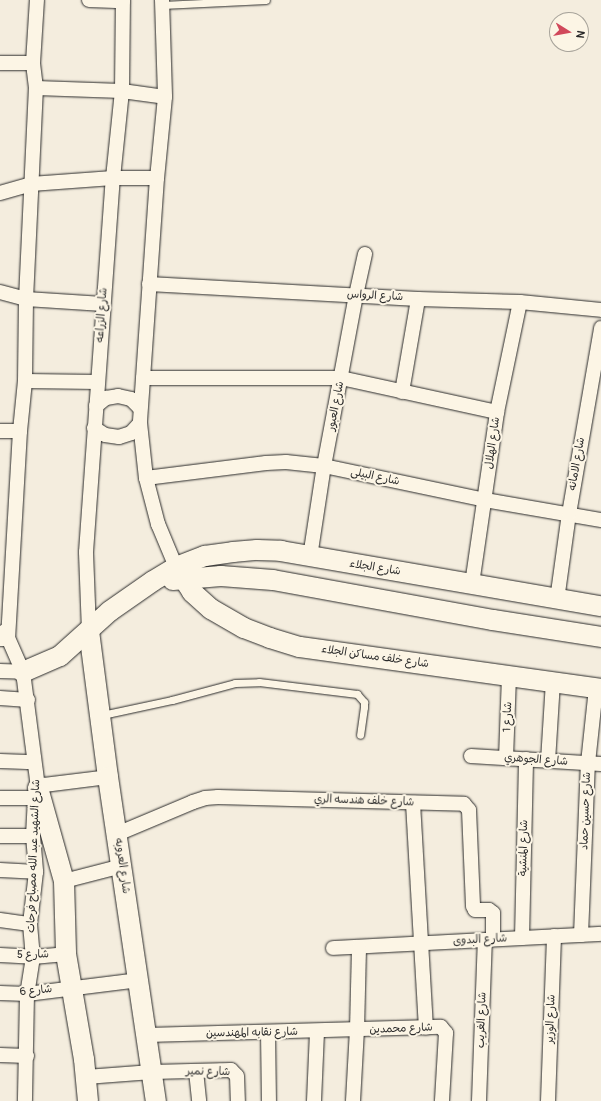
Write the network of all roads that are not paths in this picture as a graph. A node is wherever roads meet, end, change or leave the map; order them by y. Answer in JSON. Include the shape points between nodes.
{"nodes":[{"id":1,"x":37,"y":0,"type":"edge"},
{"id":2,"x":89,"y":0,"type":"edge"},
{"id":3,"x":266,"y":0,"type":"edge"},
{"id":4,"x":123,"y":1,"type":"edge"},
{"id":5,"x":162,"y":2,"type":"edge"},
{"id":6,"x":0,"y":63,"type":"edge"},
{"id":7,"x":33,"y":63,"type":"junction"},
{"id":8,"x":36,"y":88,"type":"junction"},
{"id":9,"x":122,"y":92,"type":"junction"},
{"id":10,"x":165,"y":97,"type":"junction"},
{"id":11,"x":113,"y":178,"type":"junction"},
{"id":12,"x":157,"y":178,"type":"junction"},
{"id":13,"x":32,"y":184,"type":"junction"},
{"id":14,"x":0,"y":193,"type":"edge"},
{"id":15,"x":365,"y":254,"type":"dead end"},
{"id":16,"x":149,"y":284,"type":"junction"},
{"id":17,"x":0,"y":292,"type":"edge"},
{"id":18,"x":356,"y":295,"type":"junction"},
{"id":19,"x":26,"y":299,"type":"junction"},
{"id":20,"x":418,"y":299,"type":"junction"},
{"id":21,"x":520,"y":302,"type":"junction"},
{"id":22,"x":103,"y":304,"type":"junction"},
{"id":23,"x":601,"y":310,"type":"edge"},
{"id":24,"x":601,"y":328,"type":"edge"},
{"id":25,"x":142,"y":378,"type":"junction"},
{"id":26,"x":341,"y":378,"type":"junction"},
{"id":27,"x":25,"y":381,"type":"junction"},
{"id":28,"x":98,"y":382,"type":"junction"},
{"id":29,"x":402,"y":392,"type":"junction"},
{"id":30,"x":96,"y":406,"type":"junction"},
{"id":31,"x":140,"y":408,"type":"junction"},
{"id":32,"x":497,"y":412,"type":"junction"},
{"id":33,"x":140,"y":423,"type":"junction"},
{"id":34,"x":94,"y":428,"type":"junction"},
{"id":35,"x":0,"y":431,"type":"edge"},
{"id":36,"x":20,"y":432,"type":"junction"},
{"id":37,"x":324,"y":466,"type":"junction"},
{"id":38,"x":146,"y":478,"type":"junction"},
{"id":39,"x":485,"y":500,"type":"junction"},
{"id":40,"x":569,"y":514,"type":"junction"},
{"id":41,"x":601,"y":520,"type":"edge"},
{"id":42,"x":310,"y":557,"type":"junction"},
{"id":43,"x":179,"y":573,"type":"junction"},
{"id":44,"x":438,"y":579,"type":"junction"},
{"id":45,"x":472,"y":584,"type":"junction"},
{"id":46,"x":499,"y":590,"type":"junction"},
{"id":47,"x":557,"y":600,"type":"junction"},
{"id":48,"x":601,"y":606,"type":"edge"},
{"id":49,"x":433,"y":609,"type":"junction"},
{"id":50,"x":0,"y":617,"type":"edge"},
{"id":51,"x":493,"y":620,"type":"junction"},
{"id":52,"x":89,"y":631,"type":"junction"},
{"id":53,"x":601,"y":637,"type":"edge"},
{"id":54,"x":4,"y":639,"type":"edge"},
{"id":55,"x":0,"y":671,"type":"edge"},
{"id":56,"x":23,"y":672,"type":"junction"},
{"id":57,"x":509,"y":677,"type":"junction"},
{"id":58,"x":552,"y":682,"type":"junction"},
{"id":59,"x":599,"y":688,"type":"edge"},
{"id":60,"x":0,"y":698,"type":"edge"},
{"id":61,"x":28,"y":700,"type":"junction"},
{"id":62,"x":100,"y":715,"type":"junction"},
{"id":63,"x":360,"y":735,"type":"dead end"},
{"id":64,"x":471,"y":756,"type":"dead end"},
{"id":65,"x":506,"y":758,"type":"junction"},
{"id":66,"x":526,"y":759,"type":"junction"},
{"id":67,"x":548,"y":760,"type":"junction"},
{"id":68,"x":0,"y":761,"type":"edge"},
{"id":69,"x":34,"y":762,"type":"junction"},
{"id":70,"x":594,"y":764,"type":"edge"},
{"id":71,"x":108,"y":777,"type":"junction"},
{"id":72,"x":36,"y":793,"type":"junction"},
{"id":73,"x":0,"y":798,"type":"edge"},
{"id":74,"x":413,"y":803,"type":"junction"},
{"id":75,"x":117,"y":834,"type":"junction"},
{"id":76,"x":0,"y":836,"type":"edge"},
{"id":77,"x":33,"y":836,"type":"junction"},
{"id":78,"x":122,"y":866,"type":"junction"},
{"id":79,"x":0,"y":870,"type":"edge"},
{"id":80,"x":36,"y":872,"type":"junction"},
{"id":81,"x":64,"y":881,"type":"junction"},
{"id":82,"x":0,"y":920,"type":"edge"},
{"id":83,"x":30,"y":924,"type":"junction"},
{"id":84,"x":601,"y":934,"type":"edge"},
{"id":85,"x":581,"y":935,"type":"junction"},
{"id":86,"x":554,"y":936,"type":"junction"},
{"id":87,"x":522,"y":938,"type":"junction"},
{"id":88,"x":489,"y":939,"type":"junction"},
{"id":89,"x":421,"y":944,"type":"junction"},
{"id":90,"x":358,"y":947,"type":"junction"},
{"id":91,"x":333,"y":948,"type":"dead end"},
{"id":92,"x":66,"y":954,"type":"junction"},
{"id":93,"x":0,"y":955,"type":"edge"},
{"id":94,"x":33,"y":957,"type":"junction"},
{"id":95,"x":139,"y":980,"type":"junction"},
{"id":96,"x":72,"y":987,"type":"junction"},
{"id":97,"x":0,"y":993,"type":"edge"},
{"id":98,"x":27,"y":994,"type":"junction"},
{"id":99,"x":426,"y":1028,"type":"junction"},
{"id":100,"x":357,"y":1030,"type":"junction"},
{"id":101,"x":317,"y":1031,"type":"junction"},
{"id":102,"x":268,"y":1032,"type":"junction"},
{"id":103,"x":147,"y":1035,"type":"junction"},
{"id":104,"x":0,"y":1055,"type":"edge"},
{"id":105,"x":27,"y":1056,"type":"junction"},
{"id":106,"x":196,"y":1071,"type":"junction"},
{"id":107,"x":152,"y":1072,"type":"junction"},
{"id":108,"x":86,"y":1077,"type":"junction"},
{"id":109,"x":25,"y":1101,"type":"edge"},
{"id":110,"x":88,"y":1101,"type":"edge"},
{"id":111,"x":156,"y":1101,"type":"edge"},
{"id":112,"x":199,"y":1101,"type":"edge"},
{"id":113,"x":238,"y":1101,"type":"edge"},
{"id":114,"x":270,"y":1101,"type":"edge"},
{"id":115,"x":314,"y":1101,"type":"edge"},
{"id":116,"x":353,"y":1101,"type":"edge"},
{"id":117,"x":442,"y":1101,"type":"edge"},
{"id":118,"x":479,"y":1101,"type":"edge"},
{"id":119,"x":548,"y":1101,"type":"edge"}],
"edges":[{"from":1,"to":7,"type":"street"},
{"from":2,"to":4,"type":"street"},
{"from":3,"to":5,"type":"lane"},
{"from":4,"to":9,"type":"street","name":"شارع الزراعه"},
{"from":5,"to":10,"type":"street"},
{"from":6,"to":7,"type":"street"},
{"from":7,"to":8,"type":"street"},
{"from":8,"to":9,"type":"street"},
{"from":8,"to":13,"type":"street"},
{"from":9,"to":10,"type":"street"},
{"from":9,"to":11,"type":"street","name":"شارع الزراعه"},
{"from":10,"to":12,"type":"street"},
{"from":11,"to":12,"type":"street"},
{"from":11,"to":13,"type":"street"},
{"from":11,"to":22,"type":"street","name":"شارع الزراعه"},
{"from":12,"to":16,"type":"street"},
{"from":13,"to":14,"type":"street"},
{"from":13,"to":19,"type":"street"},
{"from":15,"to":18,"type":"street","name":"شارع العبور"},
{"from":16,"to":18,"type":"street","name":"شارع الرواس"},
{"from":16,"to":25,"type":"street"},
{"from":17,"to":19,"type":"street"},
{"from":18,"to":20,"type":"street","name":"شارع الرواس"},
{"from":18,"to":26,"type":"street","name":"شارع العبور"},
{"from":19,"to":22,"type":"street"},
{"from":19,"to":27,"type":"street"},
{"from":20,"to":21,"type":"street","name":"شارع الرواس"},
{"from":20,"to":29,"type":"street"},
{"from":21,"to":23,"type":"street","name":"شارع الرواس"},
{"from":21,"to":32,"type":"street","name":"شارع الهلال"},
{"from":22,"to":28,"type":"street","name":"شارع الزراعه"},
{"from":24,"to":40,"type":"street","name":"شارع الامانه"},
{"from":25,"to":26,"type":"street"},
{"from":25,"to":31,"type":"street"},
{"from":26,"to":29,"type":"street"},
{"from":26,"to":37,"type":"street","name":"شارع العبور"},
{"from":27,"to":28,"type":"street"},
{"from":27,"to":36,"type":"street"},
{"from":28,"to":30,"type":"street","name":"شارع الزراعه"},
{"from":29,"to":32,"type":"street"},
{"from":30,"to":31,"type":"street","via":[[106,398],[118,396],[131,399]]},
{"from":30,"to":34,"type":"street","name":"شارع الزراعه"},
{"from":31,"to":33,"type":"street"},
{"from":32,"to":39,"type":"street","name":"شارع الهلال"},
{"from":33,"to":34,"type":"street","via":[[131,433],[118,437],[105,435]]},
{"from":33,"to":38,"type":"street"},
{"from":34,"to":52,"type":"street","name":"شارع الزراعه","via":[[86,552]]},
{"from":35,"to":36,"type":"street"},
{"from":36,"to":54,"type":"street"},
{"from":37,"to":38,"type":"street","name":"شارع البيلى","via":[[286,462],[266,463]]},
{"from":37,"to":39,"type":"street","name":"شارع البيلى"},
{"from":37,"to":42,"type":"street","name":"شارع العبور"},
{"from":38,"to":43,"type":"street","via":[[158,524]]},
{"from":39,"to":40,"type":"street","name":"شارع البيلى"},
{"from":39,"to":45,"type":"street","name":"شارع الهلال"},
{"from":40,"to":41,"type":"street","name":"شارع البيلى"},
{"from":40,"to":47,"type":"street","name":"شارع الامانه"},
{"from":42,"to":43,"type":"street","name":"شارع الجلاء","via":[[281,551],[257,550],[205,556]]},
{"from":42,"to":44,"type":"street","name":"شارع الجلاء"},
{"from":43,"to":49,"type":"street","name":"شارع الجلاء","via":[[273,580]]},
{"from":43,"to":52,"type":"street","name":"شارع الجلاء","via":[[153,581],[110,612]]},
{"from":43,"to":57,"type":"street","name":"شارع خلف مساكن الجلاء","via":[[192,592],[211,609],[244,628],[270,638],[300,647]]},
{"from":44,"to":45,"type":"street","name":"شارع الجلاء"},
{"from":44,"to":49,"type":"street","via":[[444,586],[445,596],[441,604]]},
{"from":45,"to":46,"type":"street","name":"شارع الجلاء"},
{"from":46,"to":47,"type":"street","name":"شارع الجلاء"},
{"from":46,"to":51,"type":"street","via":[[487,603],[488,612]]},
{"from":47,"to":48,"type":"street","name":"شارع الجلاء"},
{"from":49,"to":51,"type":"street","name":"شارع الجلاء"},
{"from":50,"to":54,"type":"street","name":"شارع الشهيد عبد الله مصباح فرحات"},
{"from":51,"to":53,"type":"street","name":"شارع الجلاء"},
{"from":52,"to":56,"type":"street","name":"شارع الجلاء","via":[[60,656]]},
{"from":52,"to":62,"type":"street","name":"شارع العروبه"},
{"from":54,"to":56,"type":"street","name":"شارع الشهيد عبد الله مصباح فرحات"},
{"from":55,"to":56,"type":"street"},
{"from":56,"to":61,"type":"street","name":"شارع الشهيد عبد الله مصباح فرحات"},
{"from":57,"to":58,"type":"street","name":"شارع خلف مساكن الجلاء"},
{"from":57,"to":65,"type":"street","name":"شارع 1"},
{"from":58,"to":59,"type":"street","name":"شارع خلف مساكن الجلاء"},
{"from":58,"to":67,"type":"street"},
{"from":59,"to":70,"type":"street","name":"شارع حسين حماد"},
{"from":60,"to":61,"type":"street"},
{"from":61,"to":69,"type":"street","name":"شارع الشهيد عبد الله مصباح فرحات"},
{"from":62,"to":63,"type":"lane","via":[[178,699],[235,683],[259,682],[357,694],[364,702]]},
{"from":62,"to":71,"type":"street","name":"شارع العروبه"},
{"from":64,"to":65,"type":"street","name":"شارع الجوهري"},
{"from":65,"to":66,"type":"street","name":"شارع الجوهري"},
{"from":66,"to":67,"type":"street","name":"شارع الجوهري"},
{"from":66,"to":87,"type":"street","name":"شارع المنشية"},
{"from":67,"to":70,"type":"street","name":"شارع الجوهري"},
{"from":68,"to":69,"type":"street"},
{"from":69,"to":72,"type":"street","name":"شارع الشهيد عبد الله مصباح فرحات"},
{"from":70,"to":85,"type":"street","name":"شارع حسين حماد"},
{"from":71,"to":72,"type":"street","via":[[44,785]]},
{"from":71,"to":75,"type":"street","name":"شارع العروبه"},
{"from":72,"to":73,"type":"street"},
{"from":72,"to":77,"type":"street","name":"شارع الشهيد عبد الله مصباح فرحات"},
{"from":72,"to":81,"type":"street"},
{"from":74,"to":75,"type":"street","name":"شارع خلف هندسه الري","via":[[205,798]]},
{"from":74,"to":88,"type":"street","name":"شارع خلف هندسه الري","via":[[467,806],[473,906],[475,910],[490,910],[493,913]]},
{"from":74,"to":89,"type":"street"},
{"from":75,"to":78,"type":"street","name":"شارع العروبه"},
{"from":76,"to":77,"type":"street"},
{"from":77,"to":80,"type":"street","name":"شارع الشهيد عبد الله مصباح فرحات"},
{"from":78,"to":81,"type":"street"},
{"from":78,"to":95,"type":"street","name":"شارع العروبه"},
{"from":79,"to":80,"type":"street"},
{"from":80,"to":83,"type":"street","name":"شارع الشهيد عبد الله مصباح فرحات"},
{"from":81,"to":92,"type":"street"},
{"from":82,"to":83,"type":"street"},
{"from":83,"to":94,"type":"street","name":"شارع الشهيد عبد الله مصباح فرحات"},
{"from":84,"to":85,"type":"street","name":"شارع البدوى"},
{"from":85,"to":86,"type":"street","name":"شارع البدوى"},
{"from":86,"to":87,"type":"street","name":"شارع البدوى"},
{"from":86,"to":119,"type":"street","name":"شارع الوزير"},
{"from":87,"to":88,"type":"street","name":"شارع البدوى"},
{"from":88,"to":89,"type":"street","name":"شارع البدوى"},
{"from":88,"to":118,"type":"street","name":"شارع الغريب"},
{"from":89,"to":90,"type":"street","name":"شارع البدوى"},
{"from":89,"to":99,"type":"street"},
{"from":90,"to":91,"type":"street","name":"شارع البدوى"},
{"from":90,"to":100,"type":"street"},
{"from":92,"to":94,"type":"street","name":"شارع 5"},
{"from":92,"to":96,"type":"street"},
{"from":93,"to":94,"type":"street","name":"شارع 5"},
{"from":94,"to":98,"type":"street","name":"شارع الشهيد عبد الله مصباح فرحات"},
{"from":95,"to":96,"type":"street","name":"شارع 6"},
{"from":95,"to":103,"type":"street","name":"شارع العروبه"},
{"from":96,"to":98,"type":"street","name":"شارع 6"},
{"from":96,"to":108,"type":"street"},
{"from":97,"to":98,"type":"street","name":"شارع 6"},
{"from":98,"to":105,"type":"street","name":"شارع الشهيد عبد الله مصباح فرحات"},
{"from":99,"to":100,"type":"street","name":"شارع محمدين"},
{"from":99,"to":117,"type":"street","name":"شارع محمدين","via":[[442,1027],[446,1033]]},
{"from":100,"to":101,"type":"street","name":"شارع نقابه المهندسين"},
{"from":100,"to":116,"type":"street"},
{"from":101,"to":102,"type":"street","name":"شارع نقابه المهندسين"},
{"from":101,"to":115,"type":"street"},
{"from":102,"to":103,"type":"street","name":"شارع نقابه المهندسين"},
{"from":102,"to":114,"type":"street"},
{"from":103,"to":107,"type":"street","name":"شارع العروبه"},
{"from":104,"to":105,"type":"street"},
{"from":105,"to":109,"type":"street","name":"شارع الشهيد عبد الله مصباح فرحات"},
{"from":106,"to":107,"type":"street","name":"شارع نمير"},
{"from":106,"to":112,"type":"street"},
{"from":106,"to":113,"type":"street","name":"شارع نمير","via":[[236,1072]]},
{"from":107,"to":108,"type":"street","name":"شارع نمير"},
{"from":107,"to":111,"type":"street","name":"شارع العروبه"},
{"from":108,"to":110,"type":"street"}]}
